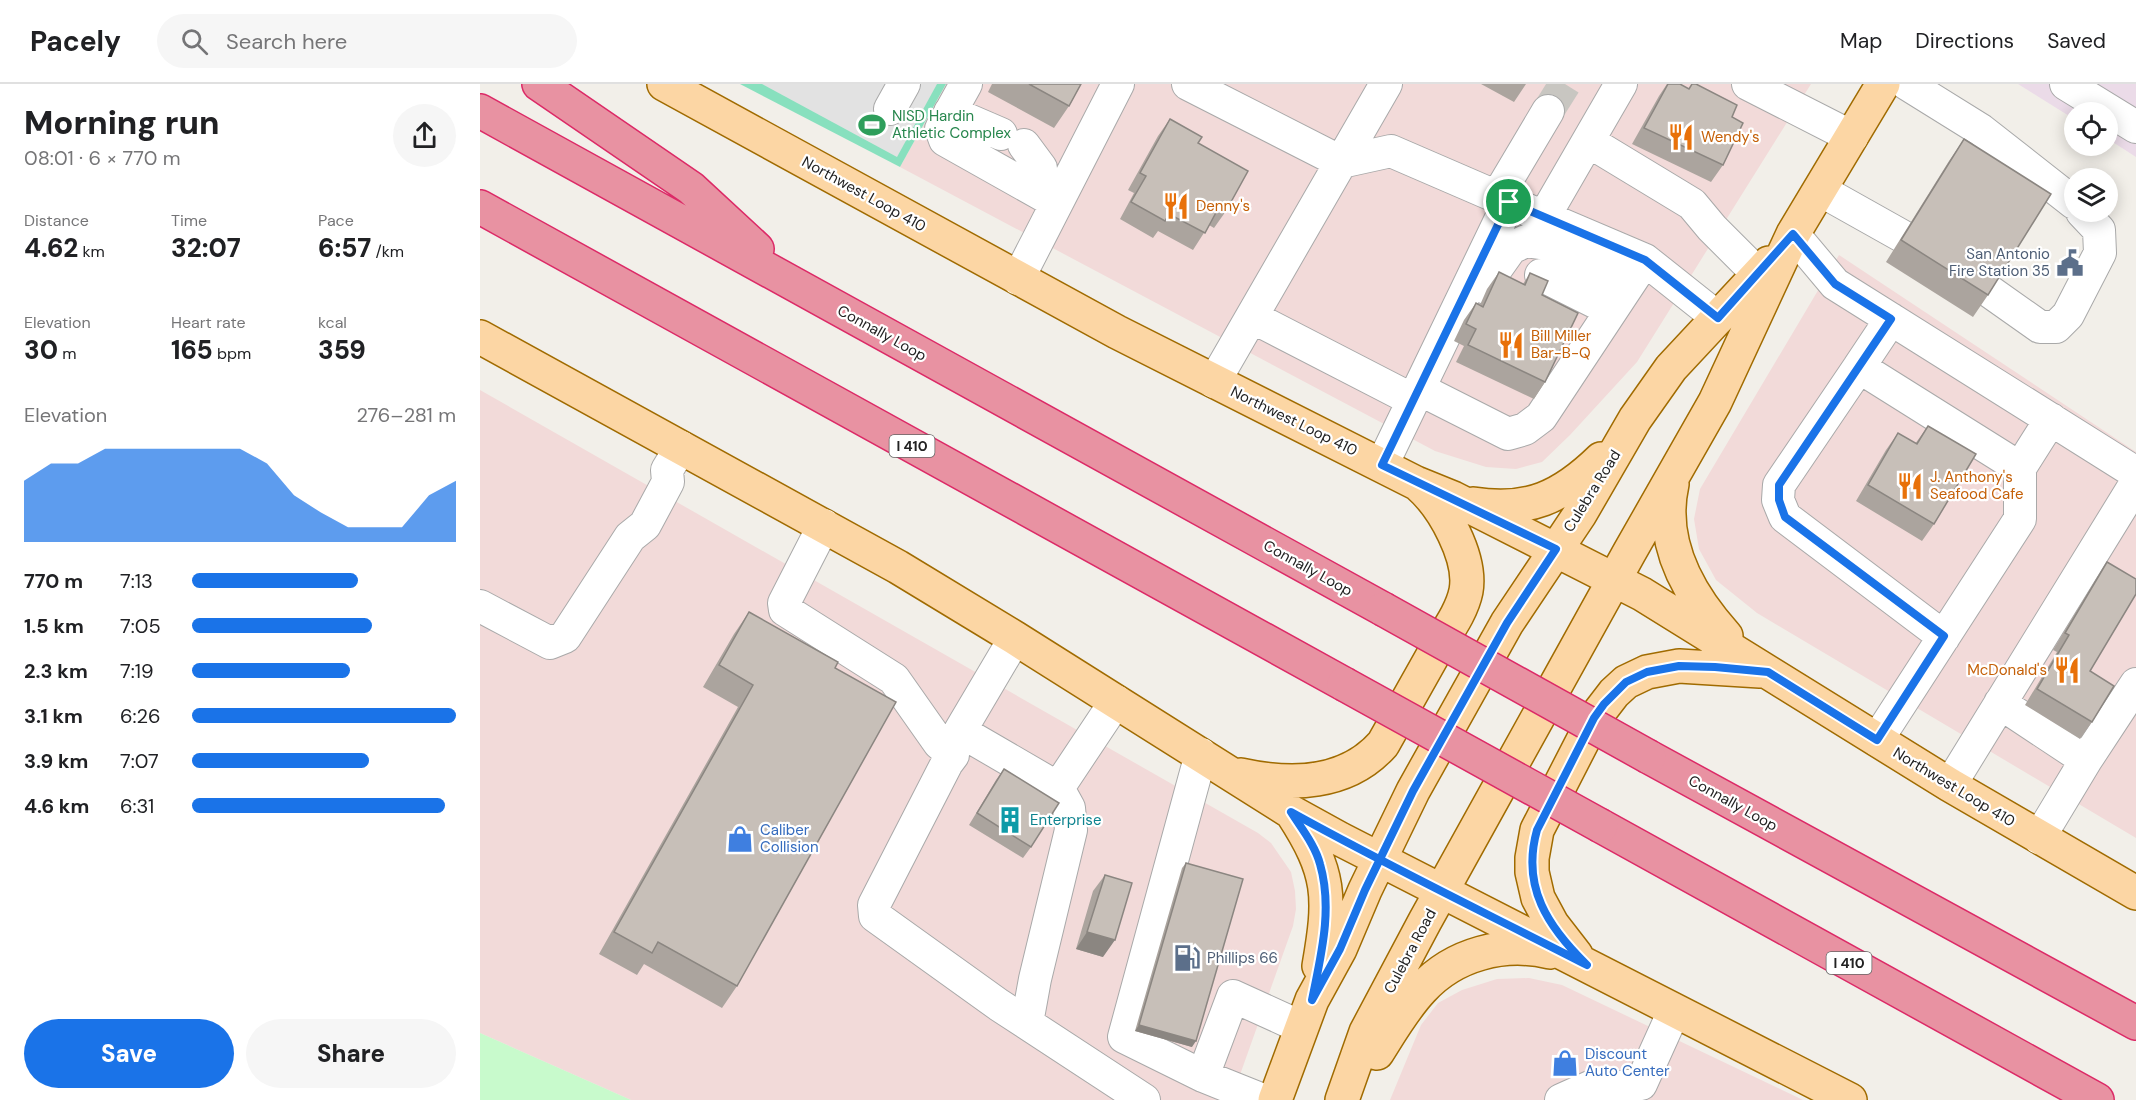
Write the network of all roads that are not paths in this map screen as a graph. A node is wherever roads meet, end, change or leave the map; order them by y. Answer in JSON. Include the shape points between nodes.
{"nodes":[{"id":1,"x":539,"y":84,"type":"edge"},
{"id":2,"x":664,"y":84,"type":"edge"},
{"id":3,"x":966,"y":84,"type":"edge"},
{"id":4,"x":1118,"y":84,"type":"edge"},
{"id":5,"x":1188,"y":84,"type":"edge"},
{"id":6,"x":1386,"y":84,"type":"edge"},
{"id":7,"x":1621,"y":84,"type":"edge"},
{"id":8,"x":1748,"y":84,"type":"edge"},
{"id":9,"x":1883,"y":84,"type":"edge"},
{"id":10,"x":1907,"y":84,"type":"edge"},
{"id":11,"x":2066,"y":84,"type":"edge"},
{"id":12,"x":480,"y":111,"type":"edge"},
{"id":13,"x":1548,"y":111,"type":"tunnel mouth"},
{"id":14,"x":950,"y":112,"type":"junction"},
{"id":15,"x":2136,"y":127,"type":"edge"},
{"id":16,"x":1852,"y":137,"type":"junction"},
{"id":17,"x":1588,"y":141,"type":"junction"},
{"id":18,"x":1341,"y":162,"type":"junction"},
{"id":19,"x":1820,"y":190,"type":"junction"},
{"id":20,"x":2064,"y":195,"type":"edge"},
{"id":21,"x":1048,"y":198,"type":"junction"},
{"id":22,"x":1503,"y":200,"type":"junction"},
{"id":23,"x":480,"y":207,"type":"edge"},
{"id":24,"x":1544,"y":217,"type":"junction"},
{"id":25,"x":2091,"y":222,"type":"edge"},
{"id":26,"x":1793,"y":234,"type":"junction"},
{"id":27,"x":1902,"y":236,"type":"edge"},
{"id":28,"x":1637,"y":272,"type":"junction"},
{"id":29,"x":1541,"y":275,"type":"edge"},
{"id":30,"x":1759,"y":275,"type":"junction"},
{"id":31,"x":1018,"y":279,"type":"junction"},
{"id":32,"x":793,"y":283,"type":"junction"},
{"id":33,"x":1989,"y":291,"type":"edge"},
{"id":34,"x":1611,"y":310,"type":"junction"},
{"id":35,"x":1252,"y":316,"type":"junction"},
{"id":36,"x":1718,"y":318,"type":"junction"},
{"id":37,"x":1891,"y":319,"type":"junction"},
{"id":38,"x":480,"y":337,"type":"edge"},
{"id":39,"x":1859,"y":368,"type":"junction"},
{"id":40,"x":1214,"y":382,"type":"junction"},
{"id":41,"x":1422,"y":395,"type":"junction"},
{"id":42,"x":1635,"y":419,"type":"junction"},
{"id":43,"x":2051,"y":419,"type":"junction"},
{"id":44,"x":674,"y":459,"type":"junction"},
{"id":45,"x":1382,"y":465,"type":"junction"},
{"id":46,"x":2020,"y":468,"type":"junction"},
{"id":47,"x":1676,"y":472,"type":"junction"},
{"id":48,"x":2136,"y":473,"type":"edge"},
{"id":49,"x":1416,"y":483,"type":"junction"},
{"id":50,"x":2136,"y":483,"type":"edge"},
{"id":51,"x":1452,"y":498,"type":"junction"},
{"id":52,"x":816,"y":521,"type":"junction"},
{"id":53,"x":1556,"y":549,"type":"junction"},
{"id":54,"x":1616,"y":579,"type":"junction"},
{"id":55,"x":480,"y":606,"type":"edge"},
{"id":56,"x":1944,"y":636,"type":"junction"},
{"id":57,"x":1015,"y":638,"type":"junction"},
{"id":58,"x":1768,"y":672,"type":"junction"},
{"id":59,"x":2136,"y":684,"type":"edge"},
{"id":60,"x":1116,"y":701,"type":"junction"},
{"id":61,"x":2000,"y":703,"type":"junction"},
{"id":62,"x":1877,"y":740,"type":"junction"},
{"id":63,"x":957,"y":743,"type":"junction"},
{"id":64,"x":1201,"y":754,"type":"junction"},
{"id":65,"x":2086,"y":760,"type":"junction"},
{"id":66,"x":1231,"y":773,"type":"junction"},
{"id":67,"x":1950,"y":784,"type":"junction"},
{"id":68,"x":1058,"y":788,"type":"junction"},
{"id":69,"x":1291,"y":812,"type":"junction"},
{"id":70,"x":2039,"y":838,"type":"junction"},
{"id":71,"x":1380,"y":860,"type":"junction"},
{"id":72,"x":2134,"y":886,"type":"edge"},
{"id":73,"x":1442,"y":892,"type":"junction"},
{"id":74,"x":1587,"y":965,"type":"junction"},
{"id":75,"x":1674,"y":1011,"type":"junction"},
{"id":76,"x":1307,"y":1013,"type":"junction"},
{"id":77,"x":1027,"y":1023,"type":"junction"},
{"id":78,"x":2136,"y":1023,"type":"edge"},
{"id":79,"x":1203,"y":1076,"type":"junction"},
{"id":80,"x":1144,"y":1100,"type":"edge"},
{"id":81,"x":1263,"y":1100,"type":"edge"},
{"id":82,"x":1275,"y":1100,"type":"edge"},
{"id":83,"x":1344,"y":1100,"type":"edge"},
{"id":84,"x":1561,"y":1100,"type":"edge"},
{"id":85,"x":1850,"y":1100,"type":"edge"},
{"id":86,"x":2097,"y":1100,"type":"edge"}],
"edges":[{"from":1,"to":32,"type":"highway","via":[[691,188]]},
{"from":2,"to":31,"type":"main road","name":"Northwest Loop 410"},
{"from":3,"to":14,"type":"lane"},
{"from":4,"to":21,"type":"lane"},
{"from":5,"to":18,"type":"lane"},
{"from":6,"to":18,"type":"lane"},
{"from":7,"to":17,"type":"lane"},
{"from":8,"to":16,"type":"lane"},
{"from":9,"to":16,"type":"main road","name":"Culebra Road"},
{"from":10,"to":20,"type":"lane","via":[[1981,130]]},
{"from":11,"to":15,"type":"lane"},
{"from":12,"to":32,"type":"highway","name":"Connally Loop"},
{"from":13,"to":22,"type":"lane"},
{"from":14,"to":21,"type":"lane","via":[[1012,140],[1041,168]]},
{"from":14,"to":21,"type":"lane","via":[[941,129],[945,140]]},
{"from":16,"to":19,"type":"main road","name":"Culebra Road"},
{"from":17,"to":24,"type":"lane"},
{"from":17,"to":30,"type":"lane","via":[[1692,204]]},
{"from":18,"to":22,"type":"lane","via":[[1391,151]]},
{"from":18,"to":35,"type":"lane"},
{"from":19,"to":26,"type":"main road","name":"Culebra Road"},
{"from":19,"to":27,"type":"lane"},
{"from":21,"to":31,"type":"lane"},
{"from":22,"to":24,"type":"lane"},
{"from":22,"to":41,"type":"lane"},
{"from":23,"to":86,"type":"highway","number":"I 410","bridge":true},
{"from":24,"to":28,"type":"lane"},
{"from":25,"to":33,"type":"lane","via":[[2099,230],[2100,254],[2068,315],[2056,327],[2040,327]]},
{"from":26,"to":30,"type":"main road","name":"Culebra Road"},
{"from":26,"to":37,"type":"lane","via":[[1835,284]]},
{"from":26,"to":47,"type":"main road","name":"Culebra Road","via":[[1715,402]]},
{"from":28,"to":34,"type":"lane"},
{"from":28,"to":36,"type":"lane"},
{"from":28,"to":41,"type":"lane","via":[[1547,244],[1526,241],[1511,248],[1494,272],[1464,333]]},
{"from":29,"to":34,"type":"lane"},
{"from":30,"to":36,"type":"main road","name":"Culebra Road"},
{"from":31,"to":40,"type":"main road","name":"Northwest Loop 410"},
{"from":32,"to":78,"type":"highway","name":"Connally Loop","bridge":true},
{"from":34,"to":41,"type":"lane","via":[[1540,417],[1525,429],[1508,434]]},
{"from":35,"to":40,"type":"lane"},
{"from":35,"to":41,"type":"lane"},
{"from":36,"to":42,"type":"main road","name":"Culebra Road","via":[[1671,368]]},
{"from":37,"to":39,"type":"lane"},
{"from":37,"to":43,"type":"lane"},
{"from":38,"to":44,"type":"main road"},
{"from":39,"to":46,"type":"lane"},
{"from":39,"to":56,"type":"lane","via":[[1779,485],[1779,500],[1785,517]]},
{"from":40,"to":45,"type":"main road","name":"Northwest Loop 410"},
{"from":41,"to":45,"type":"lane"},
{"from":42,"to":51,"type":"main road","via":[[1583,477],[1552,497],[1528,505],[1495,506]]},
{"from":42,"to":53,"type":"main road","name":"Culebra Road"},
{"from":43,"to":46,"type":"lane"},
{"from":43,"to":48,"type":"lane"},
{"from":44,"to":52,"type":"main road"},
{"from":44,"to":55,"type":"lane","via":[[655,474],[630,517],[630,537],[564,638],[550,643]]},
{"from":45,"to":49,"type":"main road","name":"Northwest Loop 410"},
{"from":46,"to":56,"type":"lane","via":[[2020,519]]},
{"from":47,"to":54,"type":"main road","name":"Culebra Road"},
{"from":47,"to":58,"type":"main road","via":[[1669,526],[1685,580],[1725,635]]},
{"from":49,"to":51,"type":"main road","name":"Northwest Loop 410"},
{"from":49,"to":66,"type":"main road","via":[[1429,494],[1459,546],[1466,569],[1466,593],[1383,744],[1358,766],[1326,778],[1284,781]]},
{"from":50,"to":61,"type":"lane"},
{"from":51,"to":53,"type":"main road","name":"Northwest Loop 410"},
{"from":52,"to":57,"type":"main road"},
{"from":52,"to":63,"type":"lane","via":[[784,603],[785,610],[894,679],[939,743]]},
{"from":53,"to":54,"type":"main road","name":"Northwest Loop 410"},
{"from":53,"to":71,"type":"main road","name":"Culebra Road","via":[[1507,623],[1413,791]]},
{"from":54,"to":58,"type":"main road","name":"Northwest Loop 410"},
{"from":54,"to":73,"type":"main road","name":"Culebra Road"},
{"from":56,"to":62,"type":"lane"},
{"from":57,"to":60,"type":"main road"},
{"from":57,"to":63,"type":"lane"},
{"from":58,"to":62,"type":"main road","name":"Northwest Loop 410"},
{"from":58,"to":74,"type":"main road","via":[[1679,666],[1647,672],[1626,682],[1594,718],[1537,830],[1532,858],[1534,885],[1545,913]]},
{"from":59,"to":65,"type":"lane"},
{"from":60,"to":64,"type":"main road"},
{"from":60,"to":68,"type":"lane"},
{"from":61,"to":65,"type":"lane"},
{"from":61,"to":67,"type":"lane"},
{"from":62,"to":67,"type":"main road","name":"Northwest Loop 410"},
{"from":63,"to":68,"type":"lane"},
{"from":63,"to":77,"type":"lane","via":[[874,906],[875,916]]},
{"from":64,"to":66,"type":"main road"},
{"from":64,"to":79,"type":"lane","via":[[1124,1037]]},
{"from":65,"to":70,"type":"lane"},
{"from":66,"to":69,"type":"main road"},
{"from":67,"to":70,"type":"main road","name":"Northwest Loop 410"},
{"from":68,"to":77,"type":"lane","via":[[1069,808],[1071,830]]},
{"from":69,"to":71,"type":"main road"},
{"from":69,"to":76,"type":"main road","via":[[1317,856],[1327,894],[1325,930]]},
{"from":70,"to":72,"type":"main road","name":"Northwest Loop 410"},
{"from":71,"to":73,"type":"main road"},
{"from":71,"to":76,"type":"main road","name":"Culebra Road"},
{"from":73,"to":74,"type":"main road"},
{"from":73,"to":83,"type":"main road","name":"Culebra Road","via":[[1366,1032]]},
{"from":74,"to":75,"type":"main road"},
{"from":74,"to":83,"type":"main road","via":[[1528,948],[1493,950],[1462,960],[1421,990]]},
{"from":75,"to":84,"type":"lane","via":[[1641,1084],[1590,1087]]},
{"from":75,"to":85,"type":"main road"},
{"from":76,"to":79,"type":"lane","via":[[1233,996]]},
{"from":76,"to":82,"type":"main road","name":"Culebra Road"},
{"from":77,"to":80,"type":"lane"},
{"from":79,"to":81,"type":"lane"}]}
